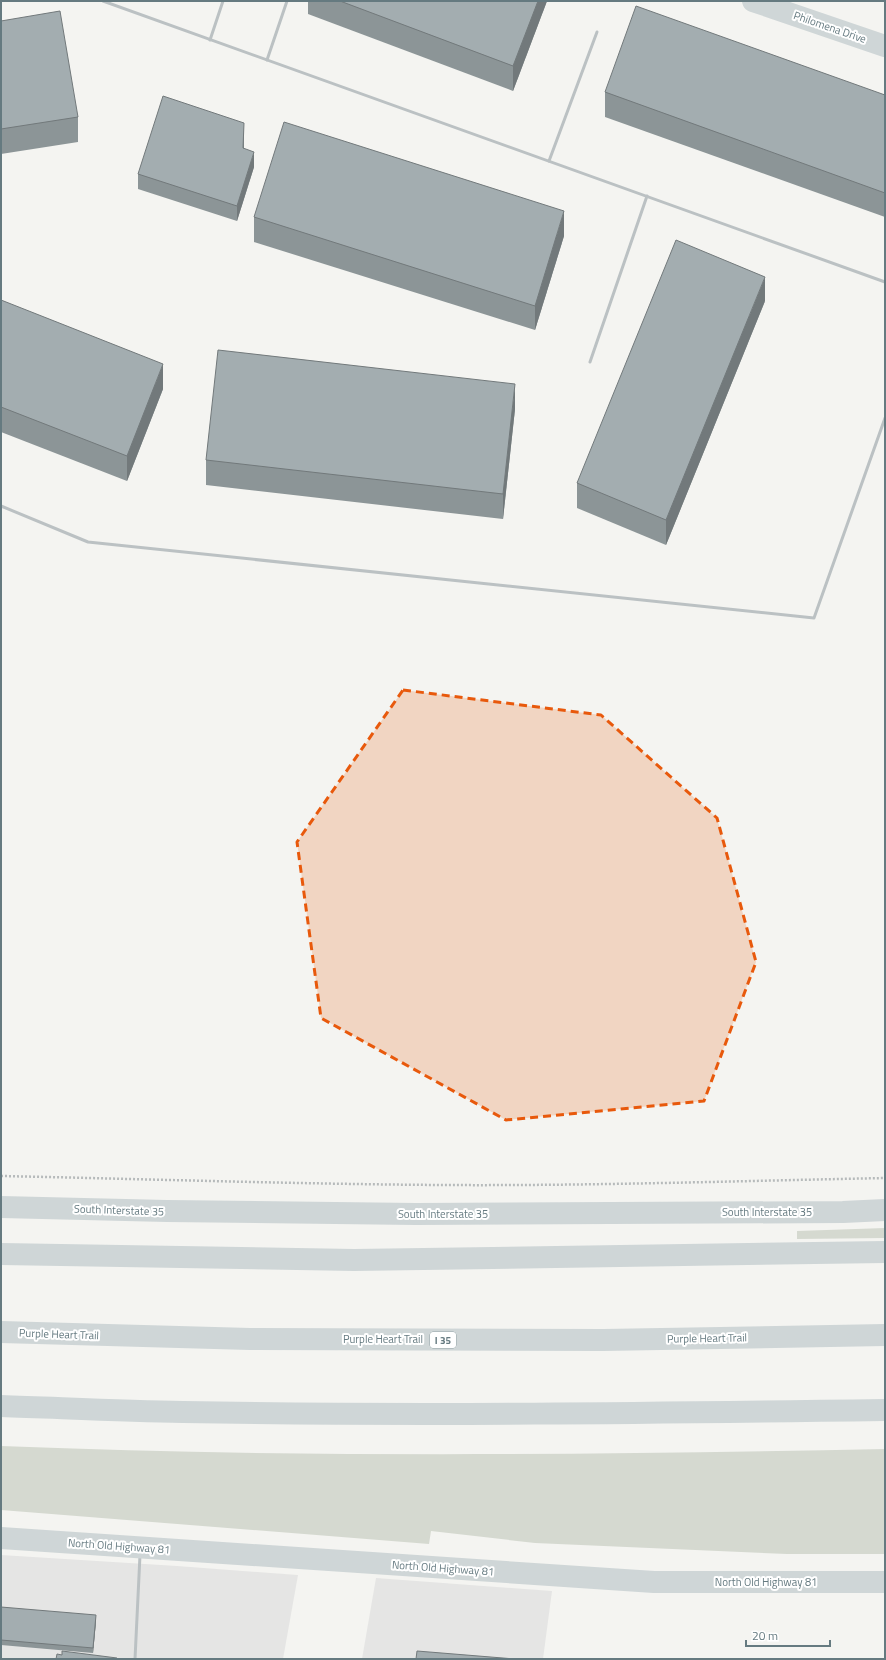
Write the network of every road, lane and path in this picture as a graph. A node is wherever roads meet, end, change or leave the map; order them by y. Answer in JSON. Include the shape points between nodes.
{"nodes":[{"id":1,"x":103,"y":1,"type":"edge"},
{"id":2,"x":223,"y":1,"type":"edge"},
{"id":3,"x":287,"y":1,"type":"edge"},
{"id":4,"x":753,"y":1,"type":"edge"},
{"id":5,"x":597,"y":32,"type":"dead end"},
{"id":6,"x":210,"y":40,"type":"junction"},
{"id":7,"x":885,"y":46,"type":"edge"},
{"id":8,"x":267,"y":60,"type":"junction"},
{"id":9,"x":550,"y":161,"type":"junction"},
{"id":10,"x":647,"y":196,"type":"junction"},
{"id":11,"x":885,"y":282,"type":"edge"},
{"id":12,"x":590,"y":362,"type":"dead end"},
{"id":13,"x":885,"y":418,"type":"edge"},
{"id":14,"x":1,"y":506,"type":"edge"},
{"id":15,"x":1,"y":1176,"type":"edge"},
{"id":16,"x":885,"y":1178,"type":"edge"},
{"id":17,"x":1,"y":1207,"type":"edge"},
{"id":18,"x":885,"y":1210,"type":"edge"},
{"id":19,"x":885,"y":1252,"type":"edge"},
{"id":20,"x":1,"y":1254,"type":"edge"},
{"id":21,"x":1,"y":1332,"type":"edge"},
{"id":22,"x":885,"y":1335,"type":"edge"},
{"id":23,"x":1,"y":1406,"type":"edge"},
{"id":24,"x":885,"y":1410,"type":"edge"},
{"id":25,"x":1,"y":1538,"type":"edge"},
{"id":26,"x":141,"y":1548,"type":"junction"},
{"id":27,"x":885,"y":1582,"type":"edge"},
{"id":28,"x":135,"y":1659,"type":"edge"}],
"edges":[{"from":1,"to":6,"type":"lane"},
{"from":2,"to":6,"type":"lane"},
{"from":3,"to":8,"type":"lane"},
{"from":4,"to":7,"type":"main road","name":"Philomena Drive"},
{"from":5,"to":9,"type":"lane"},
{"from":6,"to":8,"type":"lane"},
{"from":8,"to":9,"type":"lane"},
{"from":9,"to":10,"type":"lane"},
{"from":10,"to":11,"type":"lane"},
{"from":10,"to":12,"type":"lane"},
{"from":13,"to":14,"type":"lane","via":[[814,618],[88,542]]},
{"from":15,"to":16,"type":"path","via":[[435,1185]]},
{"from":17,"to":18,"type":"main road","name":"South Interstate 35","via":[[409,1214]]},
{"from":19,"to":20,"type":"main road","via":[[354,1260]]},
{"from":21,"to":22,"type":"main road","name":"Purple Heart Trail","number":"I 35","via":[[250,1339],[602,1340]]},
{"from":23,"to":24,"type":"main road","via":[[182,1412],[401,1414]]},
{"from":25,"to":26,"type":"main road","name":"North Old Highway 81"},
{"from":26,"to":27,"type":"main road","name":"North Old Highway 81","via":[[654,1582]]},
{"from":26,"to":28,"type":"lane"}]}
